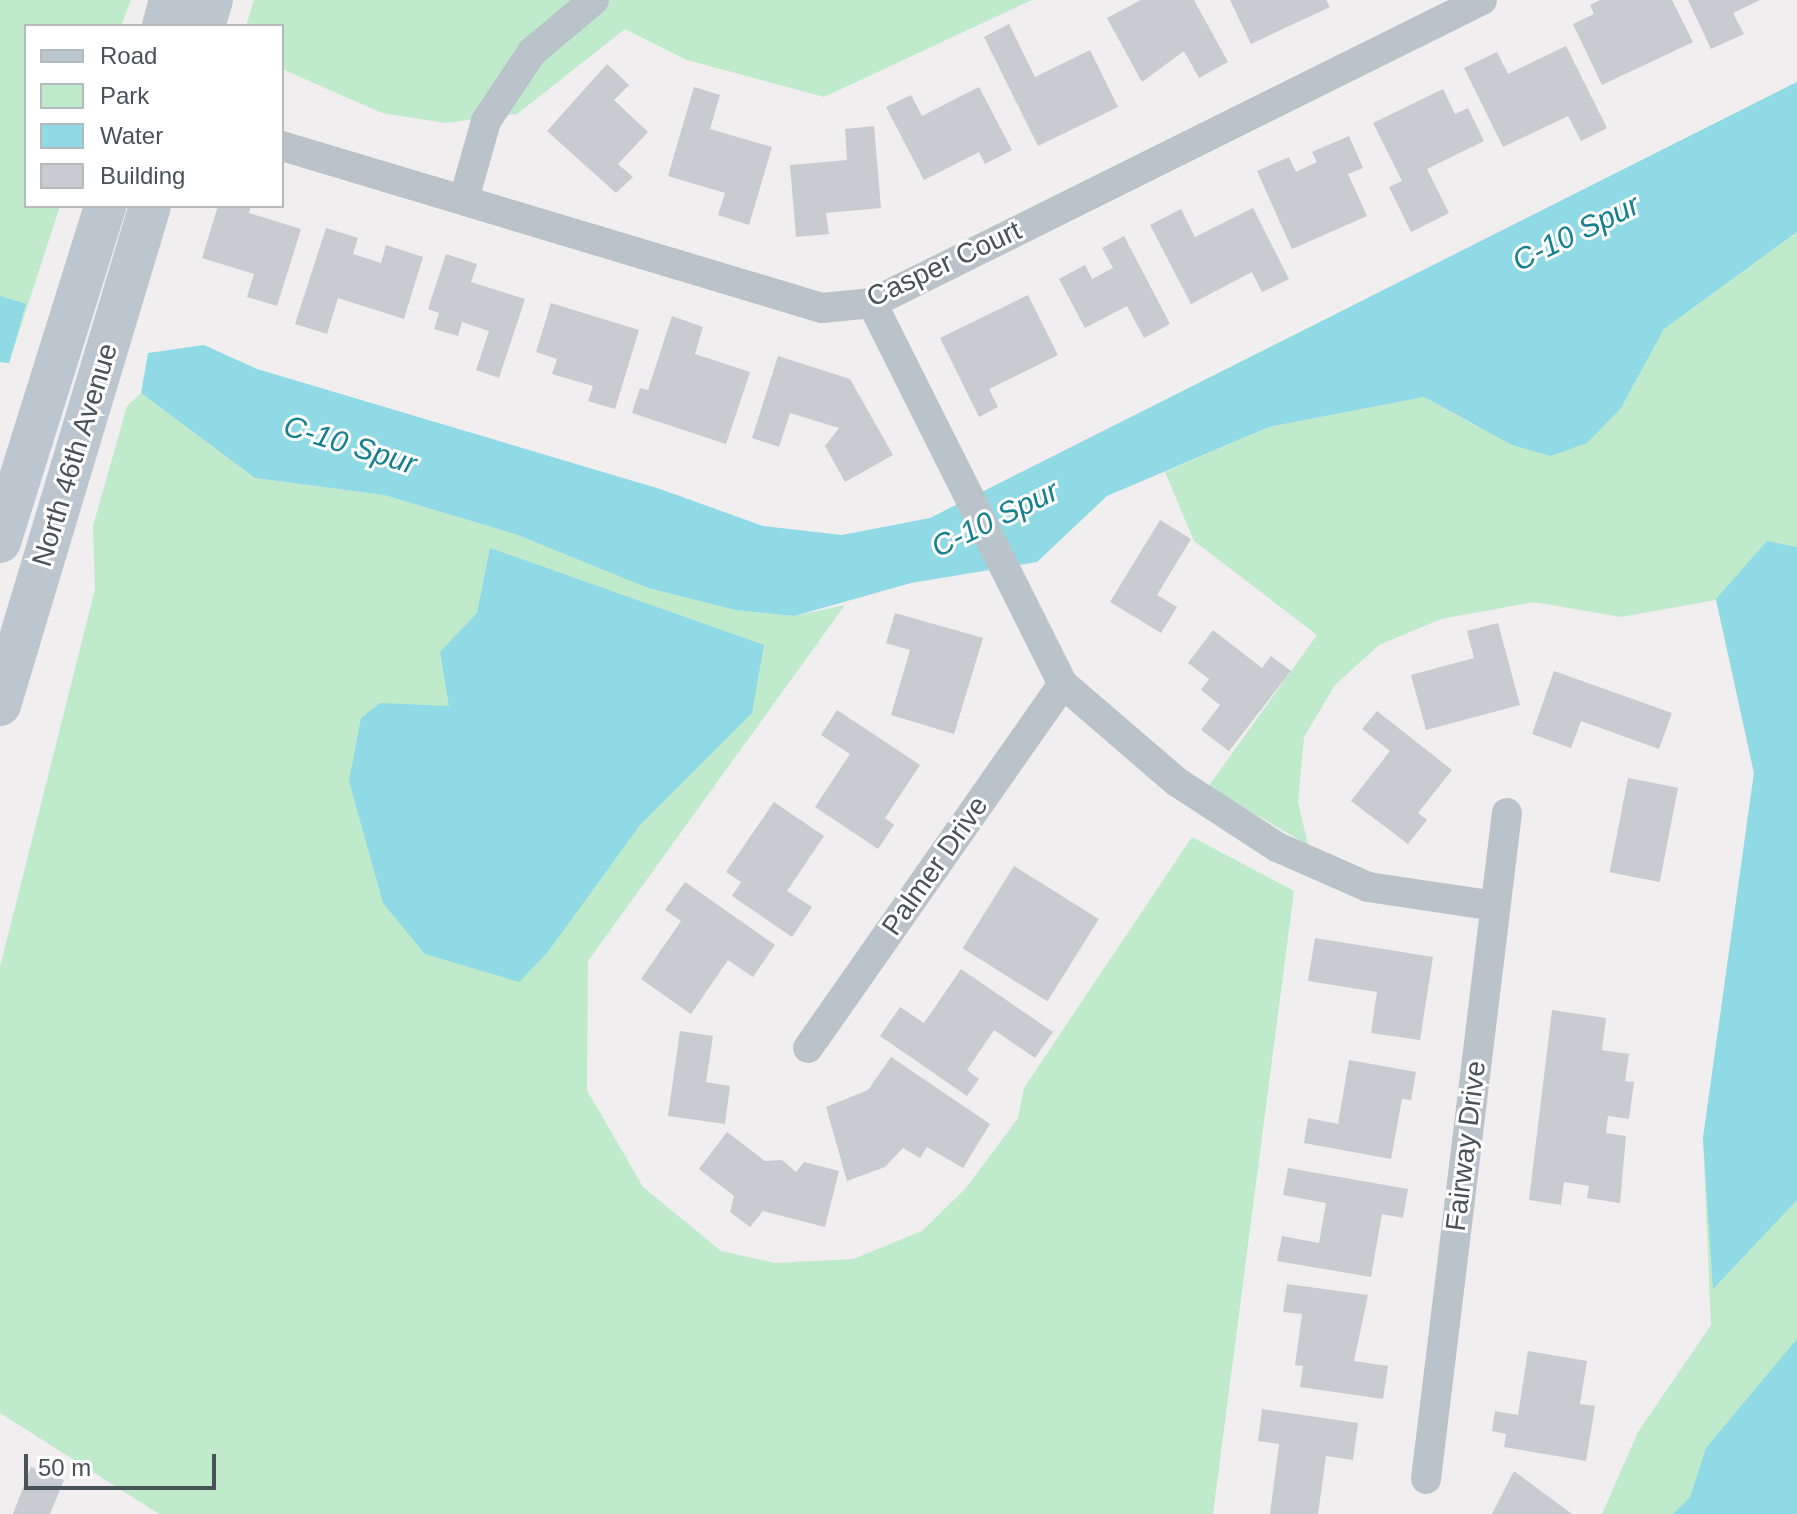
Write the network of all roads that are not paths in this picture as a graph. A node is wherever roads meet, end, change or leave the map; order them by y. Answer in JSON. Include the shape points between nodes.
{"nodes":[{"id":1,"x":170,"y":0,"type":"edge"},
{"id":2,"x":212,"y":0,"type":"edge"},
{"id":3,"x":594,"y":0,"type":"edge"},
{"id":4,"x":1482,"y":0,"type":"edge"},
{"id":5,"x":164,"y":24,"type":"edge"},
{"id":6,"x":205,"y":24,"type":"edge"},
{"id":7,"x":284,"y":147,"type":"edge"},
{"id":8,"x":464,"y":199,"type":"junction"},
{"id":9,"x":104,"y":208,"type":"edge"},
{"id":10,"x":149,"y":208,"type":"edge"},
{"id":11,"x":872,"y":303,"type":"junction"},
{"id":12,"x":0,"y":542,"type":"edge"},
{"id":13,"x":1063,"y":684,"type":"junction"},
{"id":14,"x":0,"y":705,"type":"edge"},
{"id":15,"x":1507,"y":813,"type":"dead end"},
{"id":16,"x":1495,"y":906,"type":"junction"},
{"id":17,"x":808,"y":1048,"type":"dead end"},
{"id":18,"x":1426,"y":1479,"type":"dead end"}],
"edges":[{"from":1,"to":5,"type":"street"},
{"from":2,"to":6,"type":"street"},
{"from":3,"to":8,"type":"street","via":[[532,52],[486,121]]},
{"from":4,"to":11,"type":"street","name":"Casper Court"},
{"from":7,"to":8,"type":"street","name":"Casper Court"},
{"from":8,"to":11,"type":"street","name":"Casper Court","via":[[822,308]]},
{"from":9,"to":12,"type":"street","name":"North 46th Avenue"},
{"from":10,"to":14,"type":"street","name":"North 46th Avenue"},
{"from":11,"to":13,"type":"street","via":[[965,499]]},
{"from":13,"to":16,"type":"street","via":[[1177,782],[1277,847],[1368,887]]},
{"from":13,"to":17,"type":"street","name":"Palmer Drive"},
{"from":15,"to":16,"type":"street","name":"Fairway Drive"},
{"from":16,"to":18,"type":"street","name":"Fairway Drive"}]}
